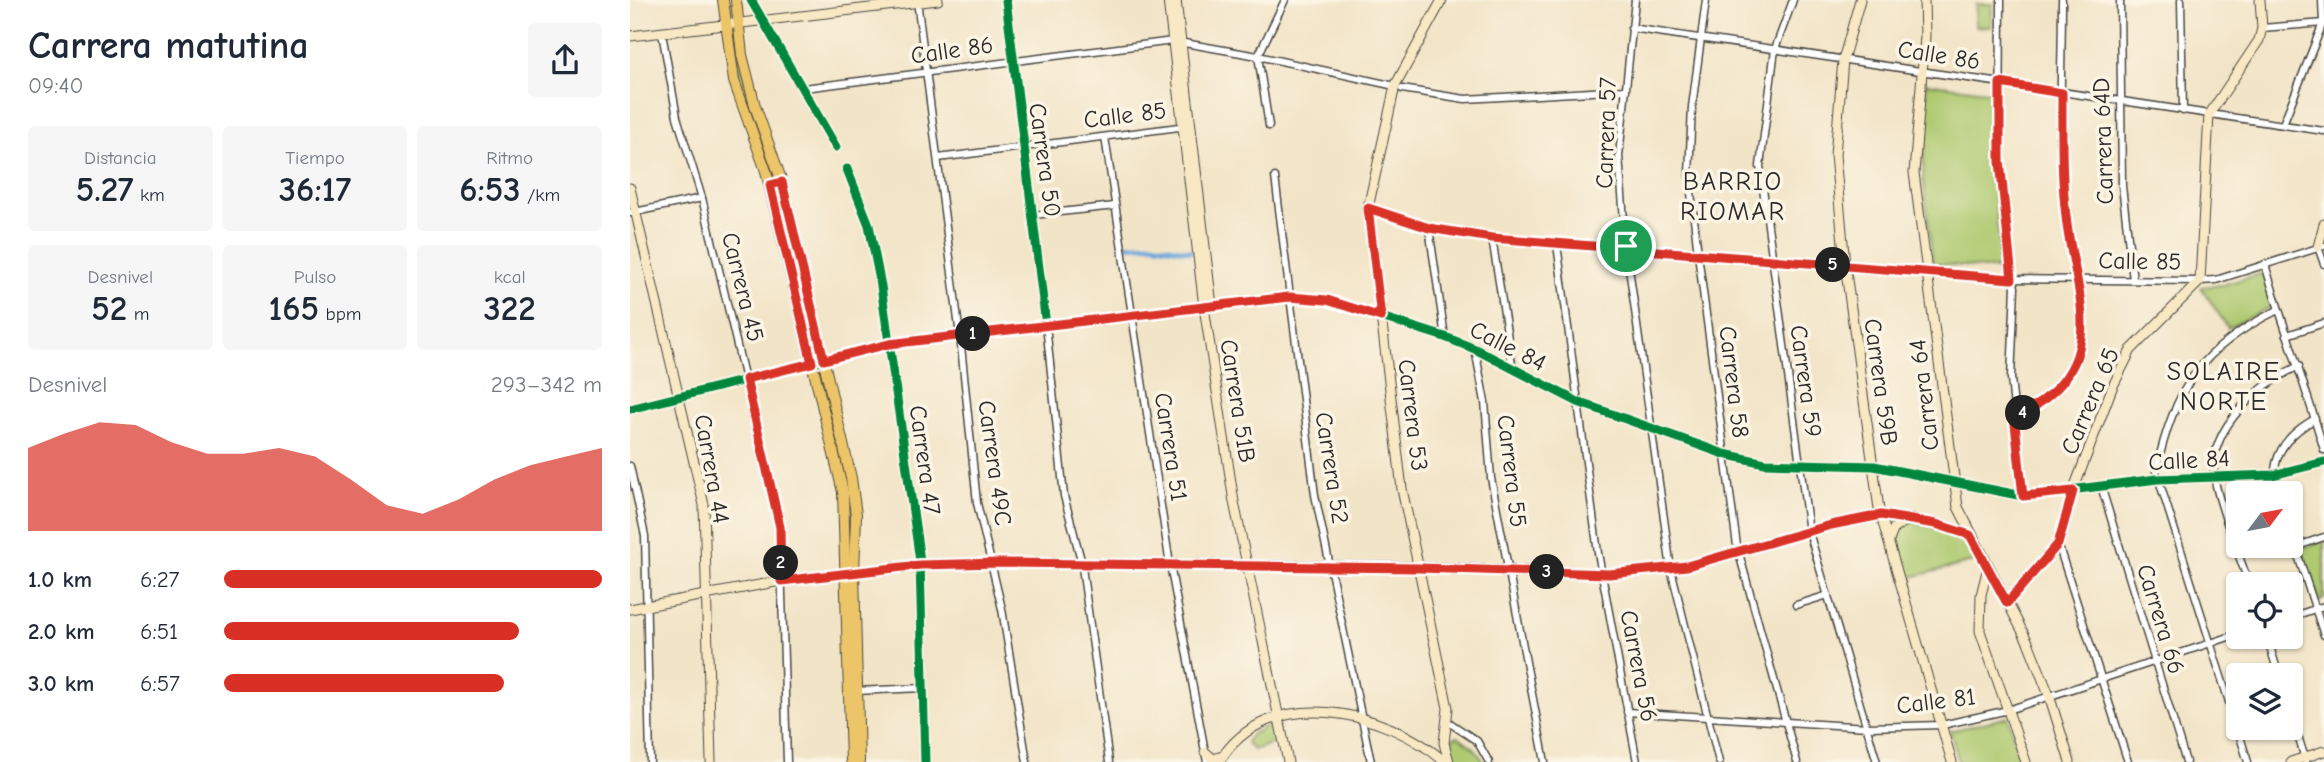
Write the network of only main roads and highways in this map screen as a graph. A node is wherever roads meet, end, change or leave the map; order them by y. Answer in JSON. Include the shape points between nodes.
{"nodes":[{"id":1,"x":723,"y":0,"type":"edge"},
{"id":2,"x":736,"y":0,"type":"edge"},
{"id":3,"x":849,"y":462,"type":"junction"},
{"id":4,"x":836,"y":465,"type":"junction"},
{"id":5,"x":850,"y":572,"type":"junction"},
{"id":6,"x":853,"y":691,"type":"junction"},
{"id":7,"x":851,"y":762,"type":"edge"},
{"id":8,"x":859,"y":762,"type":"edge"}],
"edges":[{"from":1,"to":4,"type":"main road","via":[[734,81],[770,185]]},
{"from":2,"to":3,"type":"main road","via":[[755,106],[784,182]]},
{"from":3,"to":4,"type":"main road"},
{"from":3,"to":5,"type":"main road","via":[[856,515]]},
{"from":4,"to":5,"type":"main road"},
{"from":5,"to":6,"type":"main road"},
{"from":6,"to":7,"type":"main road"},
{"from":6,"to":8,"type":"main road"}]}
